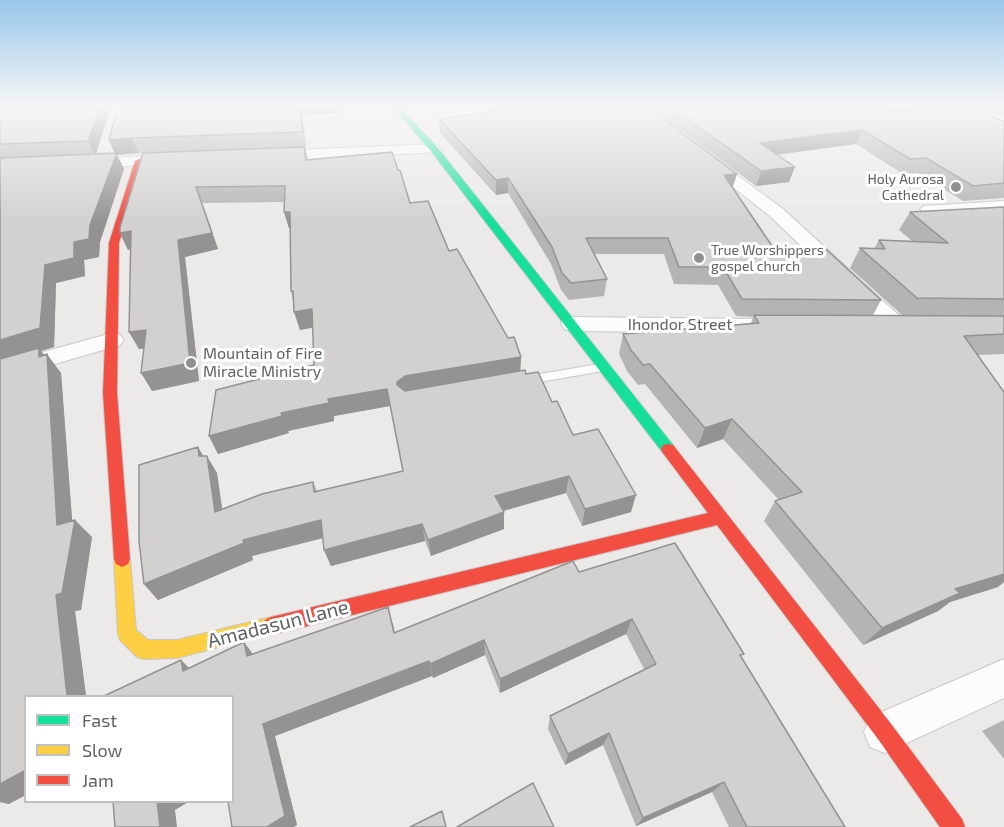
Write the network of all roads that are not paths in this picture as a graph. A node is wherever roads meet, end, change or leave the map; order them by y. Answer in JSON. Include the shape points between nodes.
{"nodes":[{"id":1,"x":430,"y":145,"type":"edge"},
{"id":2,"x":434,"y":149,"type":"junction"},
{"id":3,"x":694,"y":150,"type":"edge"},
{"id":4,"x":257,"y":157,"type":"edge"},
{"id":5,"x":186,"y":159,"type":"edge"},
{"id":6,"x":139,"y":161,"type":"junction"},
{"id":7,"x":70,"y":165,"type":"edge"},
{"id":8,"x":1004,"y":204,"type":"edge"},
{"id":9,"x":924,"y":209,"type":"edge"},
{"id":10,"x":572,"y":324,"type":"junction"},
{"id":11,"x":782,"y":326,"type":"edge"},
{"id":12,"x":863,"y":327,"type":"edge"},
{"id":13,"x":898,"y":327,"type":"junction"},
{"id":14,"x":922,"y":327,"type":"edge"},
{"id":15,"x":112,"y":340,"type":"junction"},
{"id":16,"x":605,"y":367,"type":"junction"},
{"id":17,"x":0,"y":372,"type":"edge"},
{"id":18,"x":512,"y":383,"type":"edge"},
{"id":19,"x":720,"y":517,"type":"junction"},
{"id":20,"x":1004,"y":678,"type":"edge"},
{"id":21,"x":885,"y":732,"type":"junction"},
{"id":22,"x":954,"y":827,"type":"edge"}],
"edges":[{"from":1,"to":2,"type":"street"},
{"from":2,"to":4,"type":"street"},
{"from":2,"to":10,"type":"street"},
{"from":3,"to":13,"type":"street","via":[[777,213]]},
{"from":5,"to":6,"type":"street"},
{"from":6,"to":7,"type":"street","via":[[106,158]]},
{"from":6,"to":15,"type":"street","name":"Amadasun Lane","via":[[114,243]]},
{"from":8,"to":9,"type":"lane"},
{"from":10,"to":11,"type":"street","name":"Ihondor Street"},
{"from":10,"to":16,"type":"street"},
{"from":12,"to":13,"type":"street"},
{"from":13,"to":14,"type":"street"},
{"from":15,"to":17,"type":"street"},
{"from":15,"to":19,"type":"street","name":"Amadasun Lane","via":[[110,393],[127,634],[144,650],[177,649]]},
{"from":16,"to":18,"type":"lane"},
{"from":16,"to":19,"type":"street"},
{"from":19,"to":21,"type":"street"},
{"from":20,"to":21,"type":"street"},
{"from":21,"to":22,"type":"street"}]}
